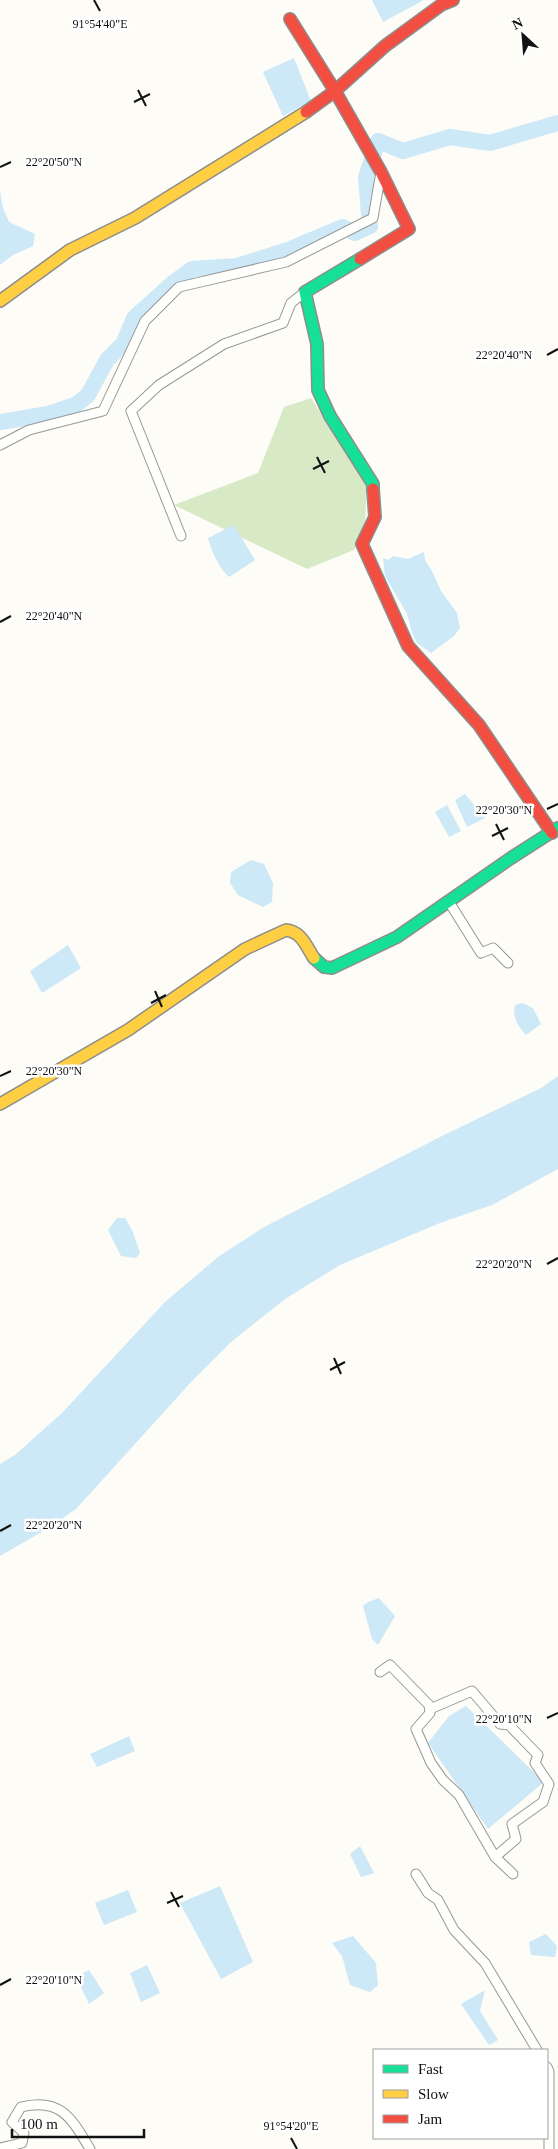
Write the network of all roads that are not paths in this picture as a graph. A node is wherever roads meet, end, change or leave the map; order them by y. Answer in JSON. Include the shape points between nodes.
{"nodes":[{"id":1,"x":453,"y":0,"type":"edge"},
{"id":2,"x":290,"y":19,"type":"dead end"},
{"id":3,"x":335,"y":91,"type":"junction"},
{"id":4,"x":381,"y":172,"type":"junction"},
{"id":5,"x":305,"y":292,"type":"junction"},
{"id":6,"x":0,"y":300,"type":"edge"},
{"id":7,"x":0,"y":445,"type":"edge"},
{"id":8,"x":181,"y":536,"type":"dead end"},
{"id":9,"x":555,"y":830,"type":"edge"},
{"id":10,"x":448,"y":902,"type":"junction"},
{"id":11,"x":508,"y":963,"type":"dead end"},
{"id":12,"x":0,"y":1104,"type":"edge"},
{"id":13,"x":380,"y":1672,"type":"dead end"},
{"id":14,"x":430,"y":1709,"type":"junction"},
{"id":15,"x":495,"y":1857,"type":"junction"},
{"id":16,"x":416,"y":1874,"type":"dead end"},
{"id":17,"x":513,"y":1874,"type":"dead end"},
{"id":18,"x":536,"y":2049,"type":"edge"},
{"id":19,"x":548,"y":2070,"type":"edge"},
{"id":20,"x":0,"y":2148,"type":"edge"},
{"id":21,"x":90,"y":2149,"type":"edge"},
{"id":22,"x":549,"y":2149,"type":"edge"}],
"edges":[{"from":1,"to":3,"type":"street","via":[[441,5],[385,46]]},
{"from":2,"to":3,"type":"street"},
{"from":3,"to":4,"type":"street"},
{"from":3,"to":6,"type":"street","via":[[292,122],[135,218],[70,250]]},
{"from":4,"to":5,"type":"street","via":[[409,229]]},
{"from":4,"to":7,"type":"street","via":[[373,218],[286,262],[179,286],[145,321],[103,412],[28,430]]},
{"from":5,"to":8,"type":"street","via":[[290,303],[283,323],[224,344],[159,385],[131,411]]},
{"from":5,"to":9,"type":"street","via":[[317,344],[318,390],[330,416],[373,484],[375,517],[362,544],[408,646],[478,725]]},
{"from":9,"to":10,"type":"street"},
{"from":10,"to":11,"type":"street","via":[[480,953],[493,948]]},
{"from":10,"to":12,"type":"street","via":[[397,937],[327,969],[308,951],[299,934],[286,930],[245,949],[128,1030]]},
{"from":13,"to":14,"type":"street","via":[[390,1665]]},
{"from":14,"to":15,"type":"street","via":[[416,1729],[431,1763],[459,1795]]},
{"from":14,"to":15,"type":"street","via":[[472,1691],[500,1724],[508,1724],[538,1755],[534,1763],[549,1784],[543,1802],[512,1824],[516,1839]]},
{"from":15,"to":17,"type":"street"},
{"from":16,"to":18,"type":"street","via":[[428,1893],[438,1900],[454,1930],[485,1963]]},
{"from":19,"to":22,"type":"street"},
{"from":20,"to":21,"type":"street","via":[[22,2143],[24,2133],[12,2122],[21,2107],[35,2103],[46,2104],[70,2117]]}]}
